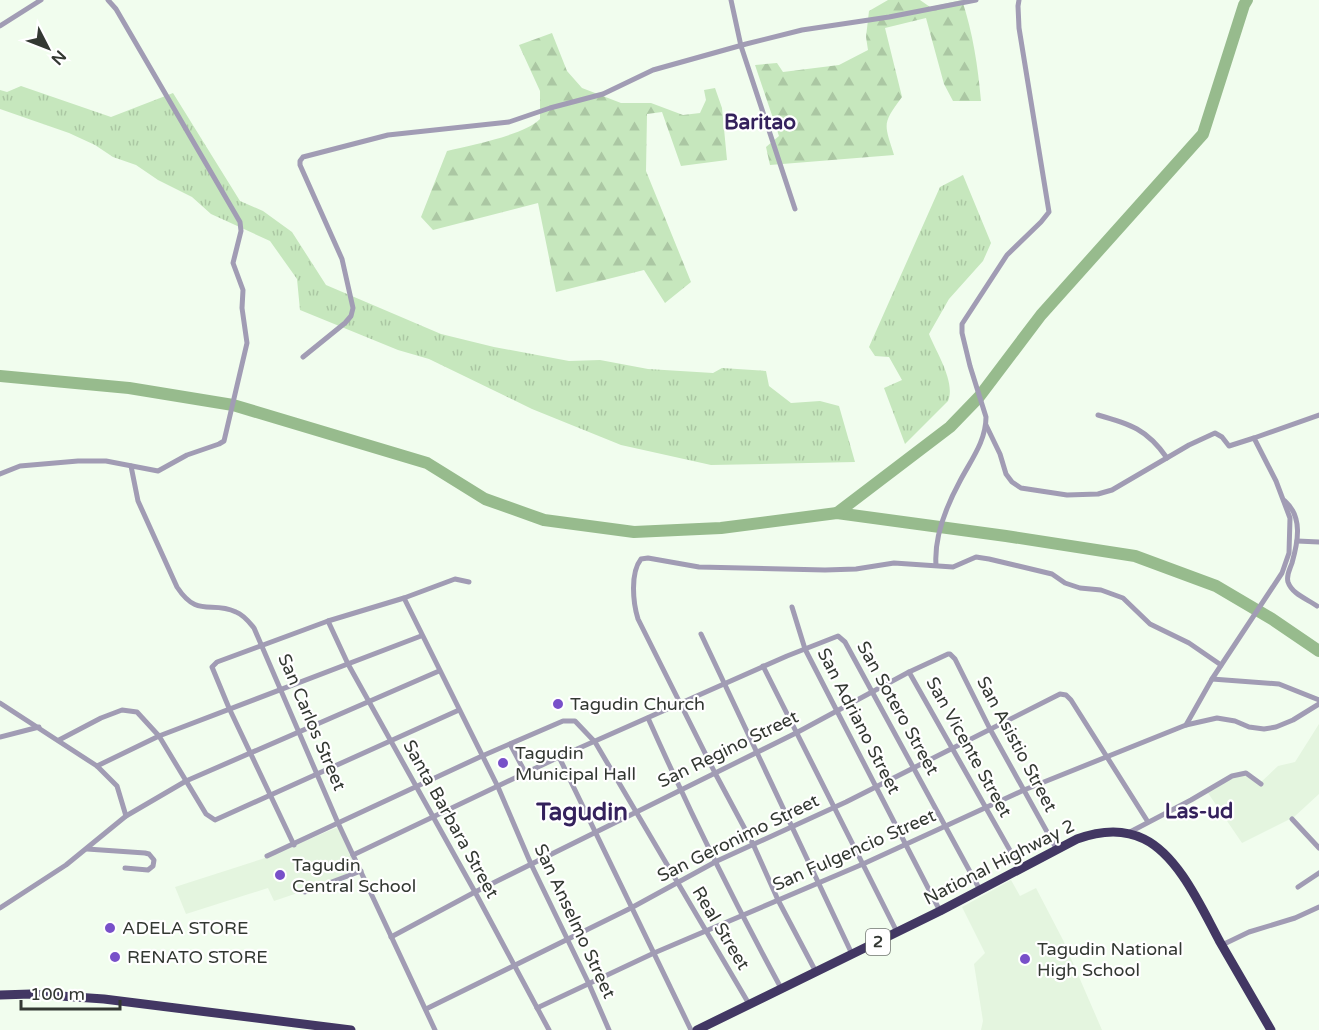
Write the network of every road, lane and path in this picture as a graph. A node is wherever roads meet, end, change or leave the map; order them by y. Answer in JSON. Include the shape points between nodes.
{"nodes":[{"id":1,"x":41,"y":0,"type":"edge"},
{"id":2,"x":108,"y":0,"type":"edge"},
{"id":3,"x":731,"y":0,"type":"edge"},
{"id":4,"x":976,"y":0,"type":"edge"},
{"id":5,"x":1019,"y":0,"type":"edge"},
{"id":6,"x":0,"y":26,"type":"edge"},
{"id":7,"x":741,"y":46,"type":"junction"},
{"id":8,"x":795,"y":209,"type":"dead end"},
{"id":9,"x":303,"y":357,"type":"dead end"},
{"id":10,"x":1098,"y":415,"type":"dead end"},
{"id":11,"x":1319,"y":415,"type":"edge"},
{"id":12,"x":986,"y":426,"type":"junction"},
{"id":13,"x":1254,"y":438,"type":"junction"},
{"id":14,"x":1167,"y":458,"type":"junction"},
{"id":15,"x":131,"y":466,"type":"junction"},
{"id":16,"x":0,"y":474,"type":"edge"},
{"id":17,"x":1284,"y":500,"type":"junction"},
{"id":18,"x":1297,"y":541,"type":"junction"},
{"id":19,"x":1319,"y":542,"type":"edge"},
{"id":20,"x":936,"y":565,"type":"junction"},
{"id":21,"x":469,"y":582,"type":"dead end"},
{"id":22,"x":404,"y":598,"type":"junction"},
{"id":23,"x":1317,"y":606,"type":"dead end"},
{"id":24,"x":792,"y":607,"type":"dead end"},
{"id":25,"x":328,"y":621,"type":"junction"},
{"id":26,"x":701,"y":634,"type":"dead end"},
{"id":27,"x":421,"y":636,"type":"junction"},
{"id":28,"x":262,"y":645,"type":"junction"},
{"id":29,"x":805,"y":649,"type":"junction"},
{"id":30,"x":950,"y":654,"type":"joint"},
{"id":31,"x":1223,"y":662,"type":"junction"},
{"id":32,"x":348,"y":664,"type":"junction"},
{"id":33,"x":763,"y":666,"type":"junction"},
{"id":34,"x":439,"y":671,"type":"junction"},
{"id":35,"x":909,"y":672,"type":"junction"},
{"id":36,"x":1212,"y":679,"type":"junction"},
{"id":37,"x":724,"y":684,"type":"junction"},
{"id":38,"x":282,"y":689,"type":"junction"},
{"id":39,"x":872,"y":693,"type":"junction"},
{"id":40,"x":370,"y":702,"type":"junction"},
{"id":41,"x":1319,"y":702,"type":"edge"},
{"id":42,"x":0,"y":703,"type":"edge"},
{"id":43,"x":680,"y":703,"type":"junction"},
{"id":44,"x":229,"y":708,"type":"junction"},
{"id":45,"x":459,"y":710,"type":"junction"},
{"id":46,"x":837,"y":711,"type":"junction"},
{"id":47,"x":648,"y":718,"type":"junction"},
{"id":48,"x":1185,"y":725,"type":"junction"},
{"id":49,"x":39,"y":727,"type":"junction"},
{"id":50,"x":990,"y":729,"type":"junction"},
{"id":51,"x":298,"y":733,"type":"junction"},
{"id":52,"x":796,"y":733,"type":"junction"},
{"id":53,"x":159,"y":736,"type":"junction"},
{"id":54,"x":0,"y":737,"type":"edge"},
{"id":55,"x":59,"y":740,"type":"junction"},
{"id":56,"x":392,"y":742,"type":"junction"},
{"id":57,"x":595,"y":742,"type":"junction"},
{"id":58,"x":510,"y":744,"type":"junction"},
{"id":59,"x":952,"y":749,"type":"junction"},
{"id":60,"x":757,"y":752,"type":"junction"},
{"id":61,"x":250,"y":753,"type":"junction"},
{"id":62,"x":483,"y":756,"type":"junction"},
{"id":63,"x":559,"y":757,"type":"junction"},
{"id":64,"x":1107,"y":758,"type":"junction"},
{"id":65,"x":97,"y":766,"type":"junction"},
{"id":66,"x":914,"y":768,"type":"junction"},
{"id":67,"x":715,"y":773,"type":"junction"},
{"id":68,"x":526,"y":774,"type":"junction"},
{"id":69,"x":318,"y":775,"type":"junction"},
{"id":70,"x":186,"y":781,"type":"junction"},
{"id":71,"x":1261,"y":784,"type":"dead end"},
{"id":72,"x":416,"y":786,"type":"junction"},
{"id":73,"x":498,"y":787,"type":"junction"},
{"id":74,"x":876,"y":787,"type":"junction"},
{"id":75,"x":680,"y":790,"type":"junction"},
{"id":76,"x":1024,"y":790,"type":"junction"},
{"id":77,"x":271,"y":795,"type":"junction"},
{"id":78,"x":833,"y":808,"type":"junction"},
{"id":79,"x":986,"y":808,"type":"junction"},
{"id":80,"x":635,"y":812,"type":"junction"},
{"id":81,"x":126,"y":816,"type":"junction"},
{"id":82,"x":434,"y":818,"type":"junction"},
{"id":83,"x":1292,"y":819,"type":"dead end"},
{"id":84,"x":1148,"y":822,"type":"junction"},
{"id":85,"x":338,"y":823,"type":"junction"},
{"id":86,"x":793,"y":826,"type":"junction"},
{"id":87,"x":945,"y":827,"type":"junction"},
{"id":88,"x":596,"y":833,"type":"junction"},
{"id":89,"x":1128,"y":833,"type":"junction"},
{"id":90,"x":753,"y":844,"type":"junction"},
{"id":91,"x":906,"y":844,"type":"junction"},
{"id":92,"x":294,"y":845,"type":"junction"},
{"id":93,"x":1056,"y":848,"type":"junction"},
{"id":94,"x":1319,"y":848,"type":"edge"},
{"id":95,"x":87,"y":849,"type":"junction"},
{"id":96,"x":353,"y":855,"type":"junction"},
{"id":97,"x":267,"y":856,"type":"dead end"},
{"id":98,"x":717,"y":861,"type":"junction"},
{"id":99,"x":531,"y":864,"type":"junction"},
{"id":100,"x":863,"y":864,"type":"junction"},
{"id":101,"x":125,"y":868,"type":"dead end"},
{"id":102,"x":1020,"y":868,"type":"junction"},
{"id":103,"x":362,"y":871,"type":"junction"},
{"id":104,"x":1319,"y":873,"type":"edge"},
{"id":105,"x":819,"y":883,"type":"junction"},
{"id":106,"x":677,"y":884,"type":"junction"},
{"id":107,"x":1298,"y":887,"type":"dead end"},
{"id":108,"x":980,"y":890,"type":"junction"},
{"id":109,"x":305,"y":892,"type":"dead end"},
{"id":110,"x":475,"y":892,"type":"junction"},
{"id":111,"x":778,"y":900,"type":"junction"},
{"id":112,"x":1319,"y":907,"type":"edge"},
{"id":113,"x":0,"y":908,"type":"edge"},
{"id":114,"x":632,"y":908,"type":"junction"},
{"id":115,"x":940,"y":911,"type":"junction"},
{"id":116,"x":742,"y":916,"type":"junction"},
{"id":117,"x":706,"y":931,"type":"junction"},
{"id":118,"x":897,"y":932,"type":"junction"},
{"id":119,"x":391,"y":937,"type":"junction"},
{"id":120,"x":567,"y":940,"type":"junction"},
{"id":121,"x":1222,"y":945,"type":"junction"},
{"id":122,"x":654,"y":952,"type":"junction"},
{"id":123,"x":852,"y":954,"type":"junction"},
{"id":124,"x":514,"y":966,"type":"junction"},
{"id":125,"x":816,"y":972,"type":"junction"},
{"id":126,"x":589,"y":984,"type":"junction"},
{"id":127,"x":781,"y":988,"type":"junction"},
{"id":128,"x":0,"y":994,"type":"edge"},
{"id":129,"x":749,"y":1004,"type":"junction"},
{"id":130,"x":537,"y":1008,"type":"junction"},
{"id":131,"x":426,"y":1009,"type":"junction"},
{"id":132,"x":351,"y":1030,"type":"edge"},
{"id":133,"x":435,"y":1030,"type":"edge"},
{"id":134,"x":549,"y":1030,"type":"edge"},
{"id":135,"x":609,"y":1030,"type":"edge"},
{"id":136,"x":691,"y":1030,"type":"edge"},
{"id":137,"x":697,"y":1030,"type":"edge"},
{"id":138,"x":1271,"y":1030,"type":"edge"}],
"edges":[{"from":1,"to":6,"type":"street"},
{"from":2,"to":15,"type":"street","via":[[240,222],[233,263],[243,290],[247,343],[224,441],[159,471]]},
{"from":3,"to":7,"type":"street"},
{"from":4,"to":7,"type":"street","via":[[802,30]]},
{"from":5,"to":12,"type":"street","via":[[1019,28],[1049,212],[1007,255],[962,324]]},
{"from":7,"to":8,"type":"street"},
{"from":7,"to":9,"type":"street","via":[[653,70],[603,94],[508,122],[388,135],[303,157],[300,165],[342,258],[353,308],[345,323]]},
{"from":10,"to":14,"type":"street","via":[[1144,432]]},
{"from":11,"to":13,"type":"street"},
{"from":12,"to":14,"type":"street","via":[[1012,482],[1039,492],[1098,494],[1130,481]]},
{"from":12,"to":20,"type":"street","via":[[948,509],[936,548]]},
{"from":13,"to":14,"type":"street","via":[[1229,446],[1215,433]]},
{"from":13,"to":17,"type":"street"},
{"from":15,"to":16,"type":"street","via":[[78,461],[20,466]]},
{"from":15,"to":28,"type":"street","name":"San Carlos Street","via":[[138,501],[183,597],[196,606],[241,614]]},
{"from":17,"to":18,"type":"street","via":[[1293,507]]},
{"from":17,"to":31,"type":"street","via":[[1291,534],[1287,562]]},
{"from":18,"to":19,"type":"street"},
{"from":18,"to":23,"type":"street","via":[[1289,583],[1298,595]]},
{"from":20,"to":31,"type":"street","via":[[953,567],[976,557],[1052,574],[1065,583],[1123,598],[1150,624]]},
{"from":20,"to":43,"type":"street","via":[[894,563],[825,570],[699,567],[644,558],[637,565],[634,607]]},
{"from":21,"to":22,"type":"street","via":[[455,579]]},
{"from":22,"to":25,"type":"street"},
{"from":22,"to":27,"type":"street","name":"San Anselmo Street"},
{"from":24,"to":29,"type":"street","name":"San Adriano Street"},
{"from":25,"to":28,"type":"street"},
{"from":25,"to":32,"type":"street","name":"Santa Barbara Street"},
{"from":26,"to":37,"type":"street"},
{"from":27,"to":32,"type":"street"},
{"from":27,"to":34,"type":"street","name":"San Anselmo Street"},
{"from":28,"to":38,"type":"street","name":"San Carlos Street"},
{"from":28,"to":44,"type":"street","via":[[212,667]]},
{"from":29,"to":33,"type":"street"},
{"from":29,"to":39,"type":"street","name":"San Sotero Street","via":[[840,637]]},
{"from":29,"to":46,"type":"street","name":"San Adriano Street"},
{"from":30,"to":35,"type":"street","name":"San Regino Street"},
{"from":30,"to":50,"type":"street","name":"San Asistio Street"},
{"from":31,"to":36,"type":"street"},
{"from":32,"to":38,"type":"street"},
{"from":32,"to":40,"type":"street","name":"Santa Barbara Street"},
{"from":33,"to":37,"type":"street"},
{"from":33,"to":52,"type":"street"},
{"from":34,"to":40,"type":"street"},
{"from":34,"to":45,"type":"street","name":"San Anselmo Street"},
{"from":35,"to":39,"type":"street","name":"San Regino Street"},
{"from":35,"to":59,"type":"street","name":"San Vicente Street"},
{"from":36,"to":41,"type":"street","via":[[1279,684]]},
{"from":36,"to":48,"type":"street"},
{"from":37,"to":43,"type":"street"},
{"from":37,"to":60,"type":"street"},
{"from":38,"to":44,"type":"street"},
{"from":38,"to":51,"type":"street","name":"San Carlos Street"},
{"from":39,"to":46,"type":"street","name":"San Regino Street"},
{"from":39,"to":66,"type":"street","name":"San Sotero Street"},
{"from":40,"to":51,"type":"street"},
{"from":40,"to":56,"type":"street","name":"Santa Barbara Street"},
{"from":41,"to":48,"type":"street","name":"San Fulgencio Street","via":[[1276,728],[1249,727],[1217,718]]},
{"from":42,"to":49,"type":"street"},
{"from":43,"to":47,"type":"street"},
{"from":43,"to":67,"type":"street"},
{"from":44,"to":53,"type":"street"},
{"from":44,"to":61,"type":"street"},
{"from":45,"to":56,"type":"street"},
{"from":45,"to":62,"type":"street","name":"San Anselmo Street"},
{"from":46,"to":52,"type":"street","name":"San Regino Street"},
{"from":46,"to":74,"type":"street","name":"San Adriano Street"},
{"from":47,"to":57,"type":"street"},
{"from":47,"to":75,"type":"street"},
{"from":48,"to":64,"type":"street","name":"San Fulgencio Street"},
{"from":49,"to":54,"type":"street"},
{"from":49,"to":55,"type":"street"},
{"from":50,"to":59,"type":"street","name":"San Geronimo Street"},
{"from":50,"to":64,"type":"street","name":"San Geronimo Street","via":[[1063,694],[1071,700]]},
{"from":50,"to":76,"type":"street","name":"San Asistio Street"},
{"from":51,"to":61,"type":"street"},
{"from":51,"to":69,"type":"street","name":"San Carlos Street"},
{"from":52,"to":60,"type":"street","name":"San Regino Street"},
{"from":52,"to":78,"type":"street"},
{"from":53,"to":55,"type":"street","via":[[137,712],[122,710]]},
{"from":53,"to":65,"type":"street"},
{"from":53,"to":70,"type":"street"},
{"from":55,"to":65,"type":"street"},
{"from":56,"to":69,"type":"street"},
{"from":56,"to":72,"type":"street","name":"Santa Barbara Street"},
{"from":57,"to":58,"type":"street","name":"Real Street","via":[[569,720]]},
{"from":57,"to":63,"type":"street"},
{"from":57,"to":80,"type":"street","name":"Real Street"},
{"from":58,"to":62,"type":"street"},
{"from":58,"to":68,"type":"street"},
{"from":59,"to":66,"type":"street","name":"San Geronimo Street"},
{"from":59,"to":79,"type":"street","name":"San Vicente Street"},
{"from":60,"to":67,"type":"street","name":"San Regino Street"},
{"from":60,"to":86,"type":"street"},
{"from":61,"to":70,"type":"street"},
{"from":61,"to":77,"type":"street"},
{"from":62,"to":72,"type":"street"},
{"from":62,"to":73,"type":"street","name":"San Anselmo Street"},
{"from":63,"to":68,"type":"street"},
{"from":63,"to":88,"type":"street"},
{"from":64,"to":76,"type":"street","name":"San Fulgencio Street"},
{"from":64,"to":84,"type":"street"},
{"from":65,"to":81,"type":"street","via":[[117,786]]},
{"from":66,"to":74,"type":"street","name":"San Geronimo Street"},
{"from":66,"to":87,"type":"street","name":"San Sotero Street"},
{"from":67,"to":75,"type":"street","name":"San Regino Street"},
{"from":67,"to":90,"type":"street"},
{"from":68,"to":73,"type":"street"},
{"from":69,"to":77,"type":"street"},
{"from":69,"to":85,"type":"street","name":"San Carlos Street"},
{"from":70,"to":77,"type":"street","via":[[212,819]]},
{"from":70,"to":81,"type":"street"},
{"from":71,"to":84,"type":"street","via":[[1241,772]]},
{"from":72,"to":82,"type":"street","name":"Santa Barbara Street"},
{"from":72,"to":85,"type":"street"},
{"from":73,"to":82,"type":"street"},
{"from":73,"to":99,"type":"street","name":"San Anselmo Street"},
{"from":74,"to":78,"type":"street","name":"San Geronimo Street"},
{"from":74,"to":91,"type":"street","name":"San Adriano Street"},
{"from":75,"to":80,"type":"street","name":"San Regino Street"},
{"from":75,"to":98,"type":"street"},
{"from":76,"to":79,"type":"street","name":"San Fulgencio Street"},
{"from":76,"to":93,"type":"street","name":"San Asistio Street"},
{"from":77,"to":92,"type":"street"},
{"from":78,"to":86,"type":"street","name":"San Geronimo Street"},
{"from":78,"to":100,"type":"street"},
{"from":79,"to":87,"type":"street","name":"San Fulgencio Street"},
{"from":79,"to":102,"type":"street","name":"San Vicente Street"},
{"from":80,"to":88,"type":"street","name":"San Regino Street"},
{"from":80,"to":106,"type":"street","name":"Real Street"},
{"from":81,"to":95,"type":"street"},
{"from":82,"to":96,"type":"street"},
{"from":82,"to":110,"type":"street","name":"Santa Barbara Street"},
{"from":83,"to":94,"type":"street"},
{"from":84,"to":89,"type":"street"},
{"from":85,"to":92,"type":"street"},
{"from":85,"to":96,"type":"street","name":"San Carlos Street"},
{"from":86,"to":90,"type":"street","name":"San Geronimo Street"},
{"from":86,"to":105,"type":"street"},
{"from":87,"to":91,"type":"street","name":"San Fulgencio Street"},
{"from":87,"to":108,"type":"street","name":"San Sotero Street"},
{"from":88,"to":99,"type":"street","name":"San Regino Street"},
{"from":88,"to":114,"type":"street"},
{"from":89,"to":93,"type":"highway","name":"National Highway 2","number":"2","via":[[1099,832]]},
{"from":89,"to":121,"type":"highway","name":"National Highway 2","number":"2","via":[[1155,846],[1178,869]]},
{"from":90,"to":98,"type":"street","name":"San Geronimo Street"},
{"from":90,"to":111,"type":"street"},
{"from":91,"to":100,"type":"street","name":"San Fulgencio Street"},
{"from":91,"to":115,"type":"street","name":"San Adriano Street"},
{"from":92,"to":97,"type":"street"},
{"from":93,"to":102,"type":"highway","name":"National Highway 2","number":"2"},
{"from":95,"to":101,"type":"street","via":[[145,853],[154,860],[148,870]]},
{"from":95,"to":113,"type":"street"},
{"from":96,"to":103,"type":"street","name":"San Carlos Street"},
{"from":98,"to":106,"type":"street","name":"San Geronimo Street"},
{"from":98,"to":116,"type":"street"},
{"from":99,"to":110,"type":"street","name":"San Regino Street"},
{"from":99,"to":120,"type":"street","name":"San Anselmo Street"},
{"from":100,"to":105,"type":"street","name":"San Fulgencio Street"},
{"from":100,"to":118,"type":"street"},
{"from":102,"to":108,"type":"highway","name":"National Highway 2","number":"2"},
{"from":103,"to":109,"type":"street"},
{"from":103,"to":119,"type":"street","name":"San Carlos Street"},
{"from":104,"to":107,"type":"street"},
{"from":105,"to":111,"type":"street","name":"San Fulgencio Street"},
{"from":105,"to":123,"type":"street"},
{"from":106,"to":114,"type":"street","name":"San Geronimo Street"},
{"from":106,"to":117,"type":"street","name":"Real Street"},
{"from":108,"to":115,"type":"highway","name":"National Highway 2","number":"2"},
{"from":110,"to":119,"type":"street","name":"San Regino Street"},
{"from":110,"to":124,"type":"street","name":"Santa Barbara Street"},
{"from":111,"to":116,"type":"street","name":"San Fulgencio Street"},
{"from":111,"to":125,"type":"street"},
{"from":112,"to":121,"type":"street"},
{"from":114,"to":120,"type":"street","name":"San Geronimo Street"},
{"from":114,"to":122,"type":"street"},
{"from":115,"to":118,"type":"highway","name":"National Highway 2","number":"2"},
{"from":116,"to":117,"type":"street","name":"San Fulgencio Street"},
{"from":116,"to":127,"type":"street"},
{"from":117,"to":122,"type":"street","name":"San Fulgencio Street"},
{"from":117,"to":129,"type":"street","name":"Real Street"},
{"from":118,"to":123,"type":"highway","name":"National Highway 2","number":"2"},
{"from":119,"to":131,"type":"street","name":"San Carlos Street"},
{"from":120,"to":124,"type":"street","name":"San Geronimo Street"},
{"from":120,"to":126,"type":"street","name":"San Anselmo Street"},
{"from":121,"to":138,"type":"highway","name":"National Highway 2","number":"2"},
{"from":122,"to":126,"type":"street","name":"San Fulgencio Street"},
{"from":122,"to":136,"type":"street"},
{"from":123,"to":125,"type":"highway","name":"National Highway 2","number":"2"},
{"from":124,"to":130,"type":"street","name":"Santa Barbara Street"},
{"from":124,"to":131,"type":"street","name":"San Geronimo Street"},
{"from":125,"to":127,"type":"highway","name":"National Highway 2","number":"2"},
{"from":126,"to":130,"type":"street","name":"San Fulgencio Street"},
{"from":126,"to":135,"type":"street","name":"San Anselmo Street"},
{"from":127,"to":129,"type":"highway","name":"National Highway 2","number":"2"},
{"from":128,"to":132,"type":"highway","via":[[116,1000]]},
{"from":129,"to":137,"type":"highway","name":"National Highway 2","number":"2"},
{"from":130,"to":134,"type":"street","name":"Santa Barbara Street"},
{"from":131,"to":133,"type":"street","name":"San Carlos Street"}]}
